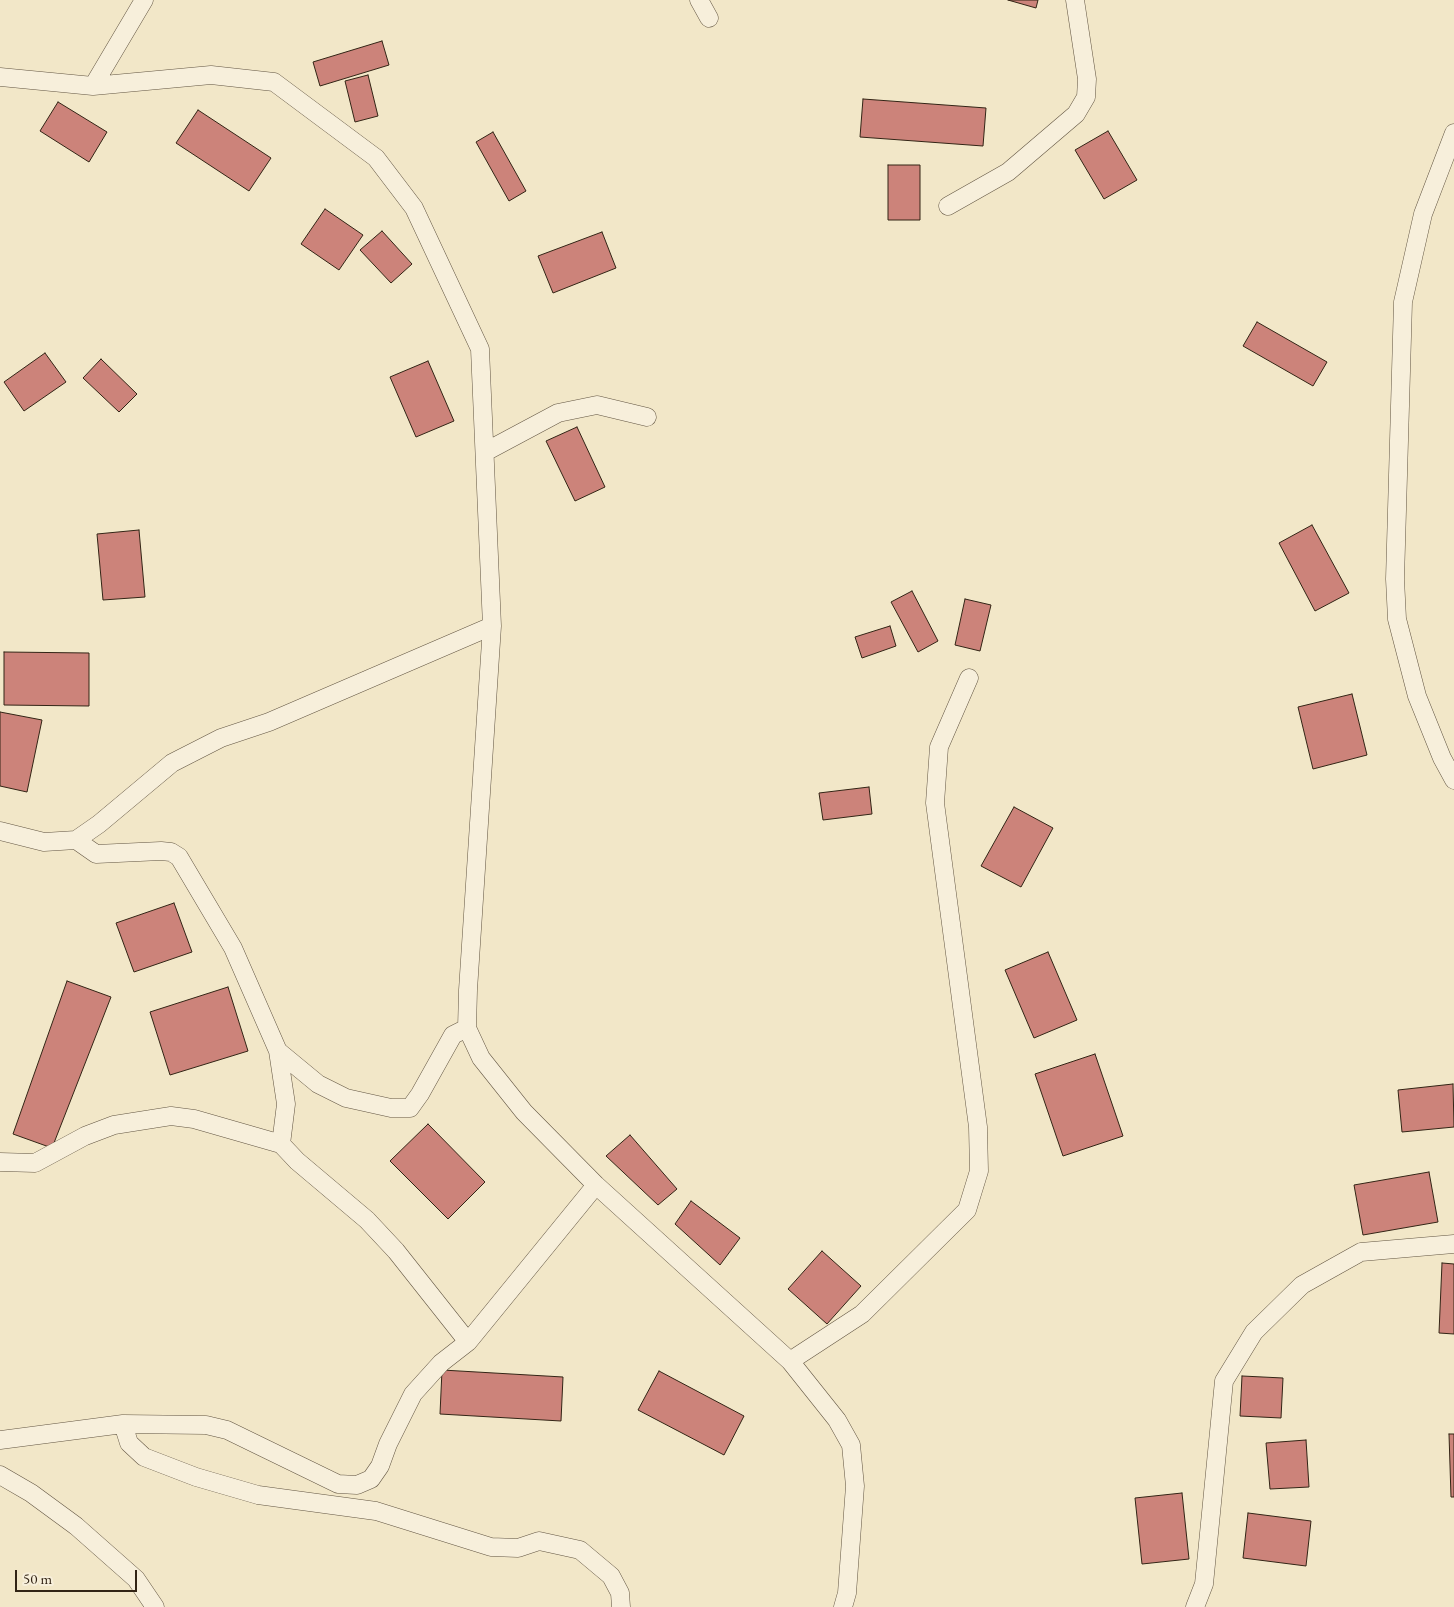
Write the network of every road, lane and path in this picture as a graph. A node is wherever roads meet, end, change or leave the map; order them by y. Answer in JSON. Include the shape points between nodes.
{"nodes":[{"id":1,"x":144,"y":0,"type":"edge"},
{"id":2,"x":699,"y":0,"type":"edge"},
{"id":3,"x":1074,"y":0,"type":"edge"},
{"id":4,"x":709,"y":18,"type":"dead end"},
{"id":5,"x":0,"y":77,"type":"edge"},
{"id":6,"x":93,"y":86,"type":"junction"},
{"id":7,"x":1454,"y":133,"type":"edge"},
{"id":8,"x":948,"y":206,"type":"dead end"},
{"id":9,"x":646,"y":416,"type":"dead end"},
{"id":10,"x":485,"y":452,"type":"junction"},
{"id":11,"x":492,"y":626,"type":"junction"},
{"id":12,"x":969,"y":678,"type":"dead end"},
{"id":13,"x":1454,"y":780,"type":"edge"},
{"id":14,"x":0,"y":831,"type":"edge"},
{"id":15,"x":76,"y":840,"type":"junction"},
{"id":16,"x":467,"y":1028,"type":"junction"},
{"id":17,"x":278,"y":1051,"type":"junction"},
{"id":18,"x":281,"y":1144,"type":"junction"},
{"id":19,"x":0,"y":1162,"type":"edge"},
{"id":20,"x":596,"y":1186,"type":"junction"},
{"id":21,"x":1454,"y":1244,"type":"edge"},
{"id":22,"x":468,"y":1342,"type":"junction"},
{"id":23,"x":790,"y":1361,"type":"junction"},
{"id":24,"x":123,"y":1424,"type":"junction"},
{"id":25,"x":0,"y":1440,"type":"edge"},
{"id":26,"x":0,"y":1475,"type":"edge"},
{"id":27,"x":155,"y":1607,"type":"edge"},
{"id":28,"x":621,"y":1607,"type":"edge"},
{"id":29,"x":843,"y":1607,"type":"edge"},
{"id":30,"x":1195,"y":1607,"type":"edge"}],
"edges":[{"from":1,"to":6,"type":"street"},
{"from":2,"to":4,"type":"street"},
{"from":3,"to":8,"type":"street","via":[[1087,79],[1086,97],[1076,114],[1008,172]]},
{"from":5,"to":6,"type":"street"},
{"from":6,"to":10,"type":"street","via":[[211,75],[274,82],[376,158],[414,208],[480,349]]},
{"from":7,"to":13,"type":"street","via":[[1423,214],[1403,302],[1395,579],[1398,620],[1417,696]]},
{"from":9,"to":10,"type":"street","via":[[597,405],[558,413]]},
{"from":10,"to":11,"type":"street"},
{"from":11,"to":15,"type":"street","via":[[269,722],[221,738],[172,763]]},
{"from":11,"to":16,"type":"street"},
{"from":12,"to":23,"type":"street","via":[[939,747],[935,803],[978,1127],[979,1171],[967,1210],[862,1314]]},
{"from":14,"to":15,"type":"street","via":[[44,842]]},
{"from":15,"to":17,"type":"street","via":[[96,854],[161,851],[179,857],[233,948]]},
{"from":16,"to":17,"type":"street","via":[[453,1035],[410,1108],[391,1108],[346,1098],[318,1084]]},
{"from":16,"to":20,"type":"street","via":[[481,1058],[524,1112]]},
{"from":17,"to":18,"type":"street","via":[[286,1104]]},
{"from":18,"to":19,"type":"street","via":[[194,1119],[171,1116],[114,1125],[85,1136],[35,1163]]},
{"from":18,"to":22,"type":"street","via":[[297,1162],[367,1220]]},
{"from":20,"to":22,"type":"street"},
{"from":20,"to":23,"type":"street"},
{"from":21,"to":30,"type":"street","via":[[1361,1252],[1302,1285],[1254,1332],[1224,1381],[1204,1584]]},
{"from":22,"to":24,"type":"street","via":[[440,1363],[413,1394],[380,1466],[371,1479],[357,1485],[338,1484],[227,1430]]},
{"from":23,"to":29,"type":"street","via":[[837,1420],[851,1445],[855,1486],[847,1593]]},
{"from":24,"to":25,"type":"street"},
{"from":24,"to":28,"type":"street","via":[[129,1443],[144,1457],[196,1478],[258,1495],[376,1511],[491,1547],[518,1548],[539,1542],[580,1550],[611,1576],[620,1593]]},
{"from":26,"to":27,"type":"street","via":[[31,1492],[111,1555],[136,1579]]}]}
